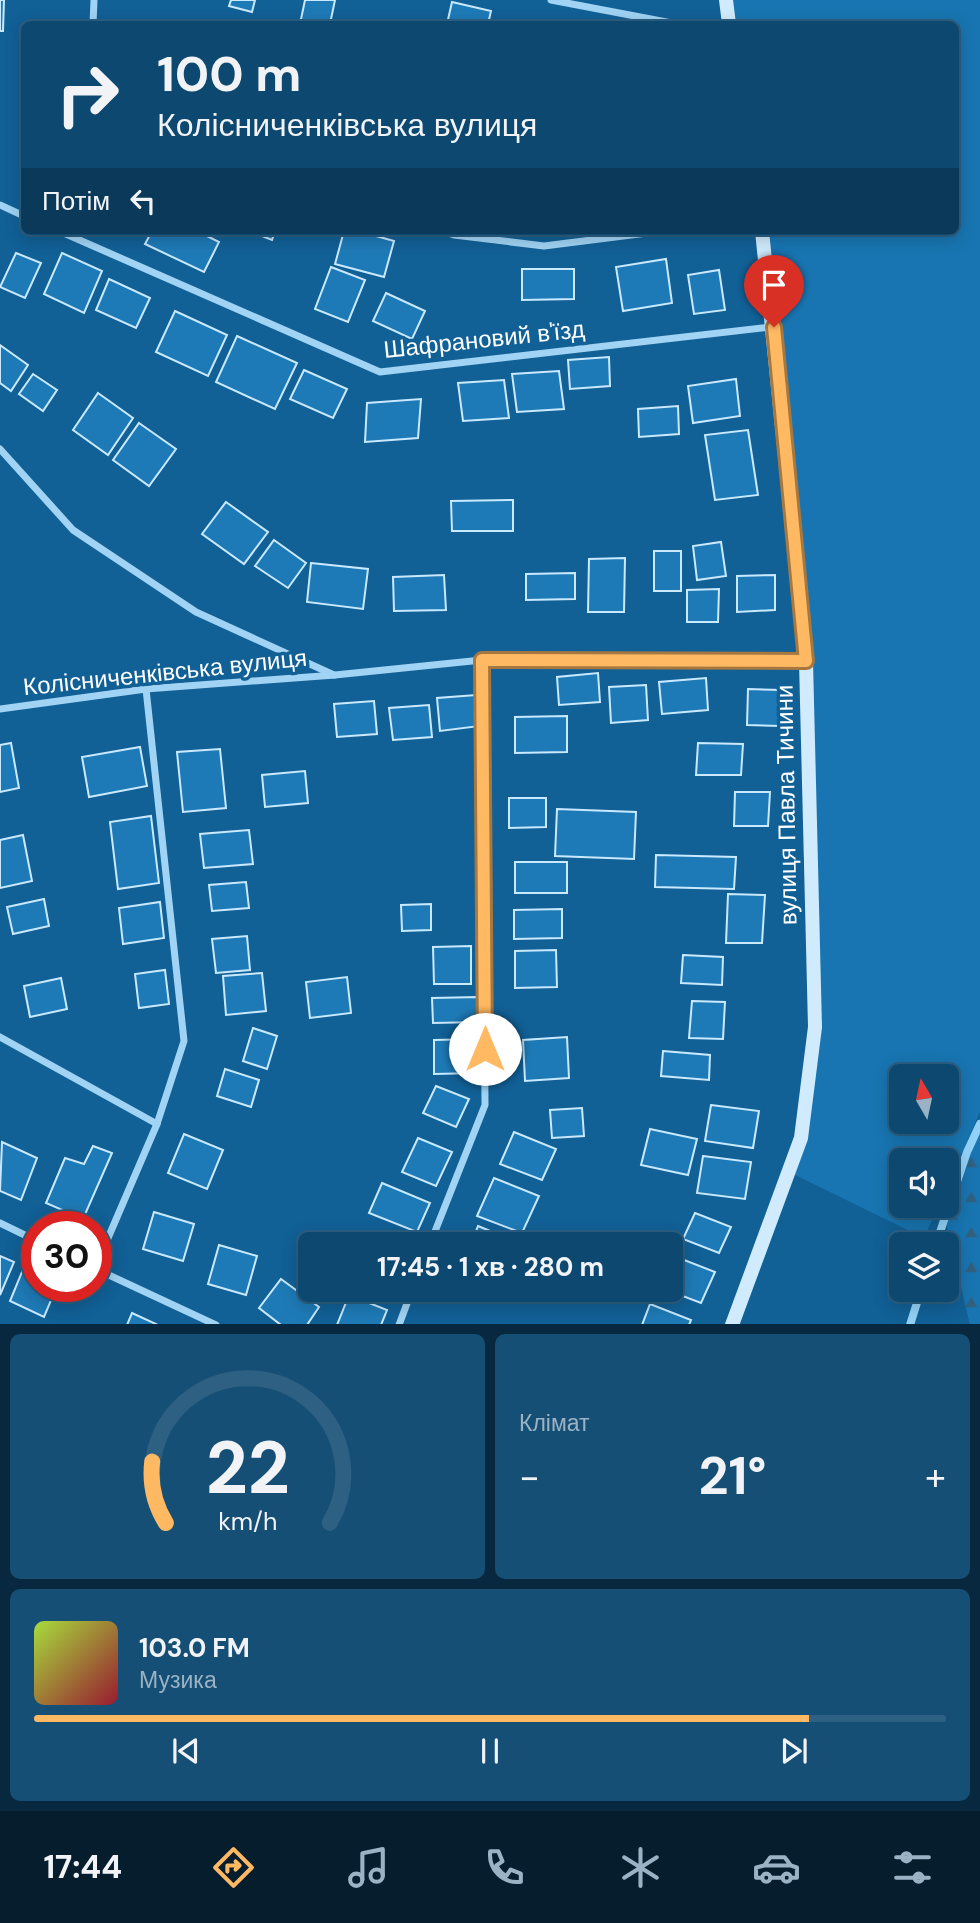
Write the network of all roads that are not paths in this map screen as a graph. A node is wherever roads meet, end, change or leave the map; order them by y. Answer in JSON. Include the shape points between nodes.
{"nodes":[{"id":1,"x":94,"y":0,"type":"edge"},
{"id":2,"x":551,"y":0,"type":"edge"},
{"id":3,"x":726,"y":0,"type":"edge"},
{"id":4,"x":93,"y":21,"type":"edge"},
{"id":5,"x":661,"y":21,"type":"edge"},
{"id":6,"x":729,"y":21,"type":"edge"},
{"id":7,"x":0,"y":205,"type":"edge"},
{"id":8,"x":21,"y":215,"type":"edge"},
{"id":9,"x":68,"y":235,"type":"edge"},
{"id":10,"x":454,"y":235,"type":"edge"},
{"id":11,"x":631,"y":235,"type":"edge"},
{"id":12,"x":762,"y":235,"type":"edge"},
{"id":13,"x":774,"y":327,"type":"junction"},
{"id":14,"x":0,"y":449,"type":"edge"},
{"id":15,"x":482,"y":660,"type":"junction"},
{"id":16,"x":806,"y":661,"type":"junction"},
{"id":17,"x":335,"y":675,"type":"junction"},
{"id":18,"x":146,"y":689,"type":"junction"},
{"id":19,"x":0,"y":709,"type":"edge"},
{"id":20,"x":0,"y":1037,"type":"edge"},
{"id":21,"x":157,"y":1124,"type":"junction"},
{"id":22,"x":0,"y":1223,"type":"edge"},
{"id":23,"x":112,"y":1230,"type":"edge"},
{"id":24,"x":435,"y":1232,"type":"edge"},
{"id":25,"x":21,"y":1233,"type":"edge"},
{"id":26,"x":112,"y":1276,"type":"edge"},
{"id":27,"x":408,"y":1302,"type":"edge"},
{"id":28,"x":214,"y":1324,"type":"edge"},
{"id":29,"x":399,"y":1324,"type":"edge"},
{"id":30,"x":732,"y":1324,"type":"edge"}],
"edges":[{"from":1,"to":4,"type":"street"},
{"from":2,"to":5,"type":"street"},
{"from":3,"to":6,"type":"main road"},
{"from":7,"to":8,"type":"street"},
{"from":9,"to":13,"type":"street","name":"Шафрановий в'їзд","via":[[380,372]]},
{"from":10,"to":11,"type":"street","via":[[544,246]]},
{"from":12,"to":13,"type":"main road","name":"вулиця Павла Тичини"},
{"from":13,"to":16,"type":"main road","name":"вулиця Павла Тичини"},
{"from":14,"to":17,"type":"street","name":"Колісниченківська вулиця","via":[[73,530],[196,612]]},
{"from":15,"to":16,"type":"street","name":"Колісниченківська вулиця"},
{"from":15,"to":17,"type":"street","name":"Колісниченківська вулиця"},
{"from":15,"to":24,"type":"street","via":[[485,1105]]},
{"from":16,"to":30,"type":"main road","name":"вулиця Павла Тичини","via":[[814,1027],[801,1138]]},
{"from":17,"to":18,"type":"street","name":"Колісниченківська вулиця"},
{"from":18,"to":19,"type":"street","name":"Колісниченківська вулиця"},
{"from":18,"to":21,"type":"street","via":[[184,1041]]},
{"from":20,"to":21,"type":"street"},
{"from":21,"to":23,"type":"street"},
{"from":22,"to":25,"type":"street"},
{"from":26,"to":28,"type":"street"},
{"from":27,"to":29,"type":"street"}]}
